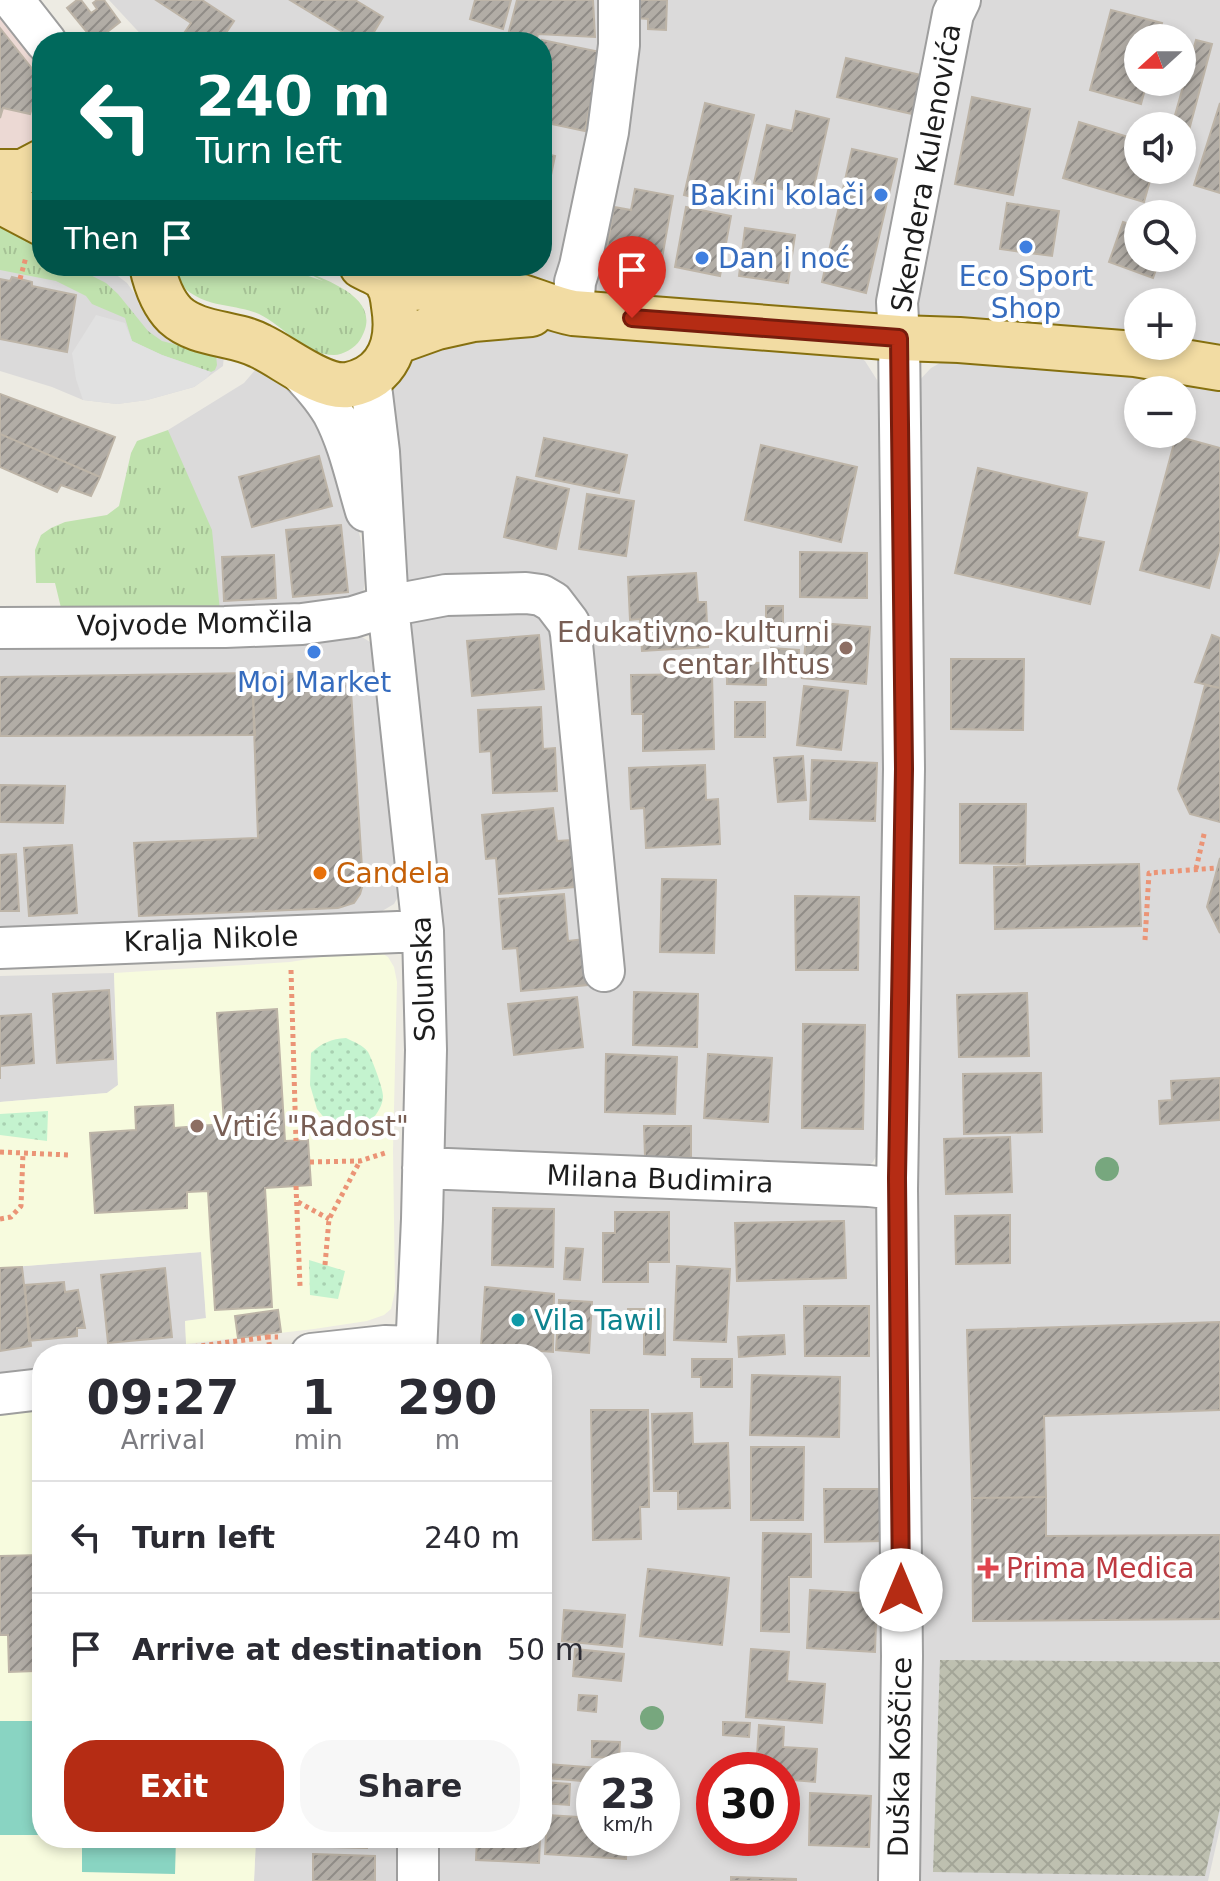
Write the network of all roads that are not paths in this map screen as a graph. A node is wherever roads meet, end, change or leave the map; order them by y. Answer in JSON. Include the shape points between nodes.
{"nodes":[{"id":1,"x":619,"y":0,"type":"edge"},
{"id":2,"x":960,"y":0,"type":"edge"},
{"id":3,"x":32,"y":169,"type":"edge"},
{"id":4,"x":0,"y":172,"type":"edge"},
{"id":5,"x":0,"y":180,"type":"edge"},
{"id":6,"x":32,"y":194,"type":"edge"},
{"id":7,"x":0,"y":201,"type":"edge"},
{"id":8,"x":32,"y":218,"type":"edge"},
{"id":9,"x":376,"y":276,"type":"edge"},
{"id":10,"x":159,"y":284,"type":"edge"},
{"id":11,"x":568,"y":312,"type":"junction"},
{"id":12,"x":899,"y":338,"type":"junction"},
{"id":13,"x":384,"y":359,"type":"junction"},
{"id":14,"x":292,"y":363,"type":"junction"},
{"id":15,"x":1220,"y":368,"type":"edge"},
{"id":16,"x":387,"y":590,"type":"junction"},
{"id":17,"x":0,"y":628,"type":"edge"},
{"id":18,"x":423,"y":931,"type":"junction"},
{"id":19,"x":0,"y":948,"type":"edge"},
{"id":20,"x":604,"y":971,"type":"dead end"},
{"id":21,"x":408,"y":1159,"type":"junction"},
{"id":22,"x":897,"y":1189,"type":"junction"},
{"id":23,"x":416,"y":1344,"type":"edge"},
{"id":24,"x":32,"y":1390,"type":"edge"},
{"id":25,"x":0,"y":1394,"type":"edge"},
{"id":26,"x":418,"y":1848,"type":"edge"},
{"id":27,"x":418,"y":1881,"type":"edge"},
{"id":28,"x":899,"y":1881,"type":"edge"}],
"edges":[{"from":1,"to":11,"type":"street","via":[[608,132]]},
{"from":2,"to":12,"type":"street","name":"Skendera Kulenovića","via":[[904,263],[897,302]]},
{"from":3,"to":4,"type":"main road"},
{"from":5,"to":6,"type":"main road"},
{"from":7,"to":8,"type":"main road"},
{"from":9,"to":11,"type":"main road","name":"Skendera Kulenovića","via":[[415,289],[474,288],[510,294]]},
{"from":9,"to":13,"type":"main road","via":[[395,309]]},
{"from":10,"to":14,"type":"main road","name":"Skendera Kulenovića","via":[[176,315],[187,323],[259,345]]},
{"from":11,"to":12,"type":"main road","name":"Skendera Kulenovića"},
{"from":11,"to":13,"type":"main road","name":"Skendera Kulenovića","via":[[437,327]]},
{"from":12,"to":15,"type":"main road","name":"Skendera Kulenovića","via":[[1135,354]]},
{"from":12,"to":22,"type":"street","name":"Duška Koščice","via":[[904,769]]},
{"from":13,"to":14,"type":"main road","name":"Skendera Kulenovića","via":[[350,384],[337,386]]},
{"from":13,"to":16,"type":"street","name":"Solunska","via":[[371,386]]},
{"from":14,"to":16,"type":"street","name":"Solunska","via":[[317,389],[343,437]]},
{"from":16,"to":17,"type":"street","name":"Vojvode Momčila","via":[[353,617],[302,624]]},
{"from":16,"to":18,"type":"street","name":"Solunska"},
{"from":16,"to":20,"type":"street","via":[[541,595],[569,623]]},
{"from":18,"to":19,"type":"street","name":"Kralja Nikole"},
{"from":18,"to":21,"type":"street","name":"Solunska","via":[[426,1050]]},
{"from":21,"to":22,"type":"street","name":"Milana Budimira"},
{"from":21,"to":23,"type":"street","name":"Solunska"},
{"from":22,"to":28,"type":"street","name":"Duška Koščice"},
{"from":24,"to":25,"type":"street"},
{"from":26,"to":27,"type":"street"}]}
